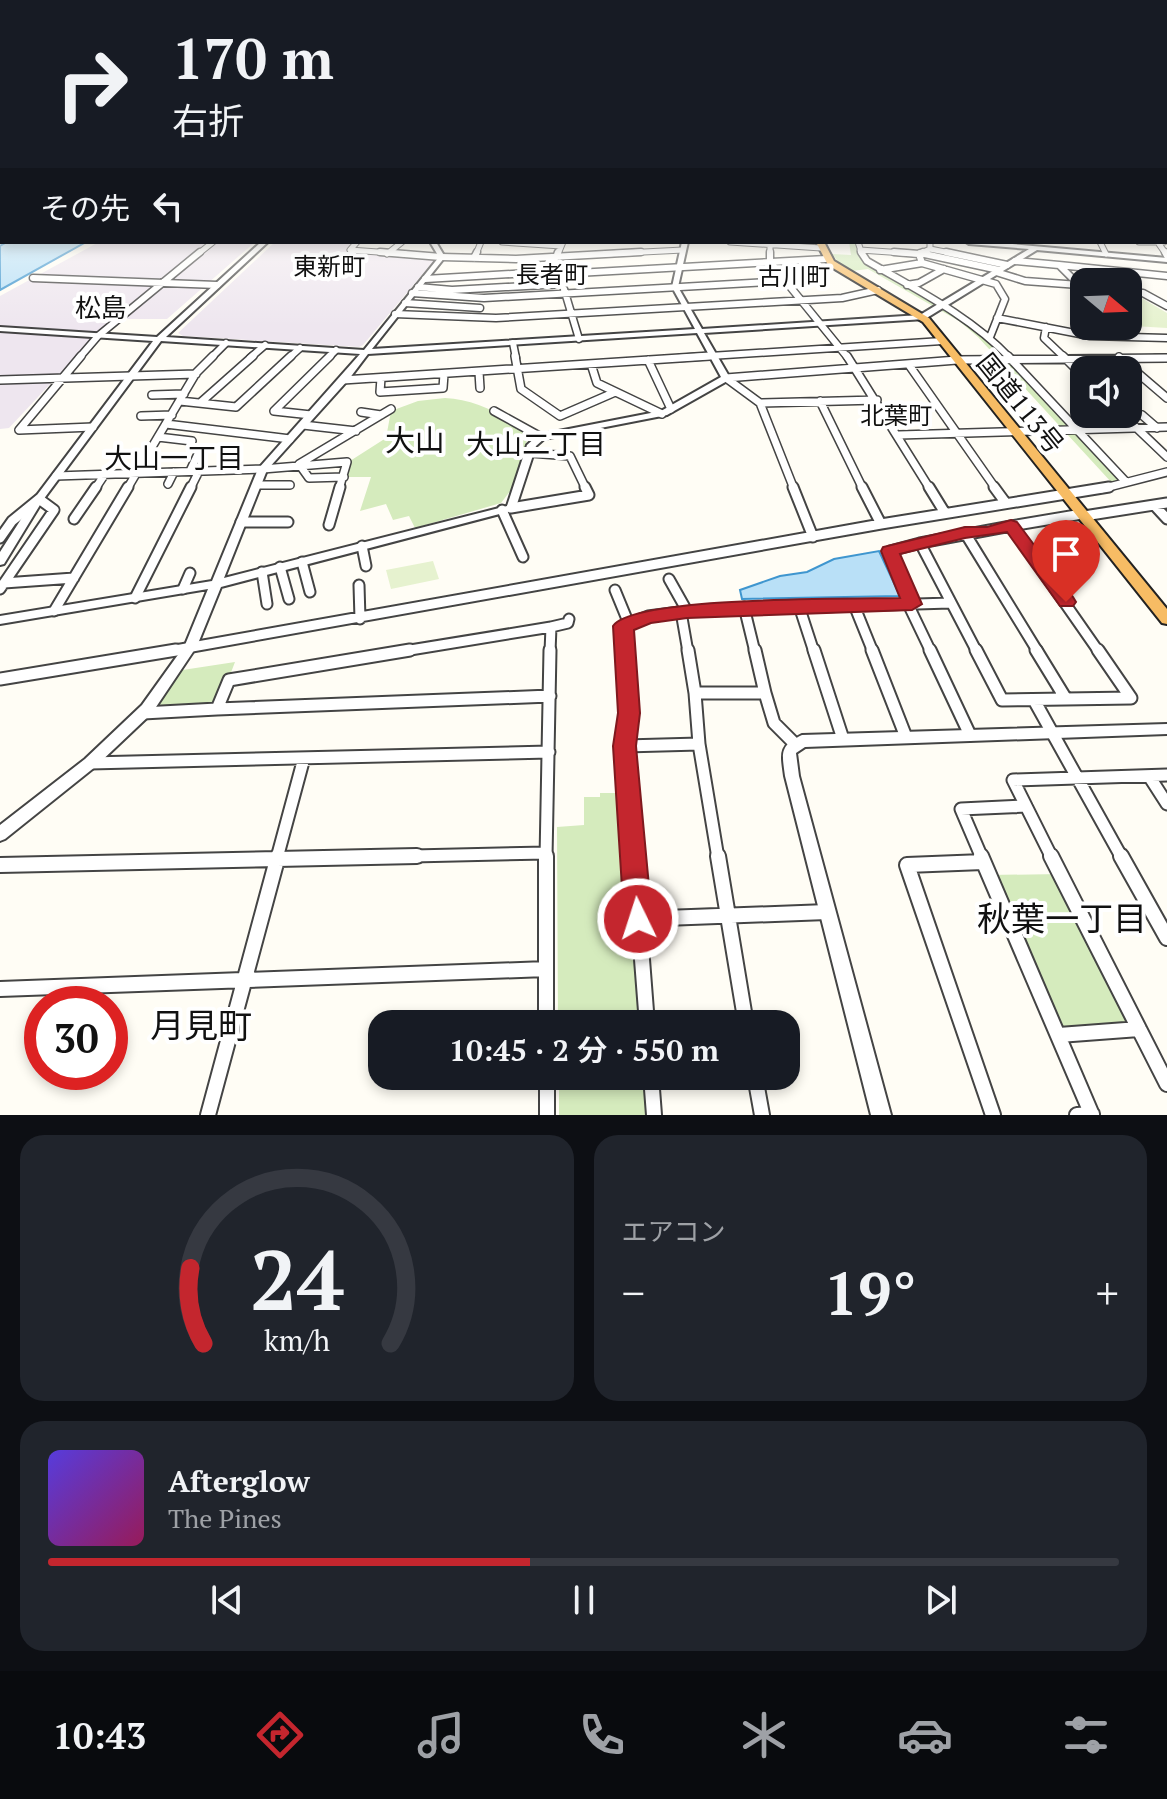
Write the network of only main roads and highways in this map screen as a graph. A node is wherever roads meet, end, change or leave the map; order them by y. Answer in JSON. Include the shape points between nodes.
{"nodes":[{"id":1,"x":822,"y":249,"type":"edge"},
{"id":2,"x":1167,"y":619,"type":"edge"}],
"edges":[{"from":1,"to":2,"type":"highway","name":"国道113号","via":[[922,317]]}]}
